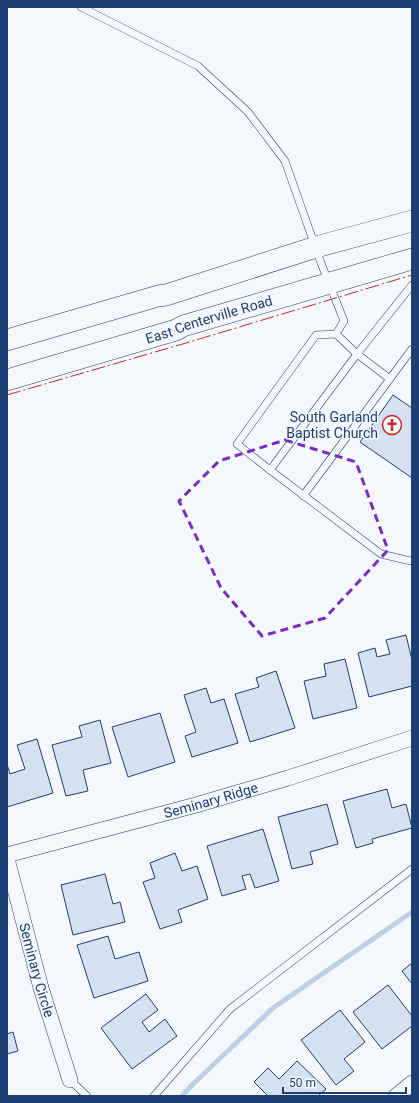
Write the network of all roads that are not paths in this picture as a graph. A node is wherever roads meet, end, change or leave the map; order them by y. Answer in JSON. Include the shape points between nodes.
{"nodes":[{"id":1,"x":81,"y":7,"type":"edge"},
{"id":2,"x":412,"y":221,"type":"edge"},
{"id":3,"x":316,"y":247,"type":"junction"},
{"id":4,"x":412,"y":259,"type":"edge"},
{"id":5,"x":329,"y":284,"type":"junction"},
{"id":6,"x":412,"y":285,"type":"edge"},
{"id":7,"x":336,"y":334,"type":"junction"},
{"id":8,"x":7,"y":340,"type":"edge"},
{"id":9,"x":412,"y":349,"type":"edge"},
{"id":10,"x":357,"y":354,"type":"junction"},
{"id":11,"x":390,"y":379,"type":"junction"},
{"id":12,"x":7,"y":380,"type":"edge"},
{"id":13,"x":270,"y":470,"type":"junction"},
{"id":14,"x":303,"y":496,"type":"junction"},
{"id":15,"x":412,"y":560,"type":"edge"},
{"id":16,"x":412,"y":738,"type":"edge"},
{"id":17,"x":7,"y":856,"type":"edge"},
{"id":18,"x":7,"y":859,"type":"edge"},
{"id":19,"x":412,"y":869,"type":"edge"},
{"id":20,"x":70,"y":1080,"type":"joint"},
{"id":21,"x":412,"y":1083,"type":"edge"},
{"id":22,"x":87,"y":1096,"type":"edge"},
{"id":23,"x":154,"y":1096,"type":"edge"},
{"id":24,"x":396,"y":1096,"type":"edge"}],
"edges":[{"from":1,"to":3,"type":"lane","via":[[198,66],[248,112],[286,161]]},
{"from":2,"to":3,"type":"main road"},
{"from":3,"to":5,"type":"lane"},
{"from":3,"to":8,"type":"main road","via":[[166,295]]},
{"from":4,"to":5,"type":"main road","name":"East Centerville Road"},
{"from":5,"to":7,"type":"lane","via":[[344,321]]},
{"from":5,"to":12,"type":"main road","name":"East Centerville Road"},
{"from":6,"to":10,"type":"lane"},
{"from":7,"to":10,"type":"lane"},
{"from":7,"to":13,"type":"lane","via":[[316,335],[237,444]]},
{"from":9,"to":11,"type":"lane"},
{"from":10,"to":11,"type":"lane"},
{"from":10,"to":13,"type":"lane"},
{"from":11,"to":14,"type":"lane"},
{"from":13,"to":14,"type":"lane"},
{"from":14,"to":15,"type":"lane","via":[[381,554]]},
{"from":16,"to":17,"type":"street","name":"Seminary Ridge","via":[[196,805]]},
{"from":18,"to":20,"type":"street","name":"Seminary Circle","via":[[41,988]]},
{"from":19,"to":23,"type":"lane","via":[[230,1009]]},
{"from":20,"to":22,"type":"lane"},
{"from":21,"to":24,"type":"street"}]}
